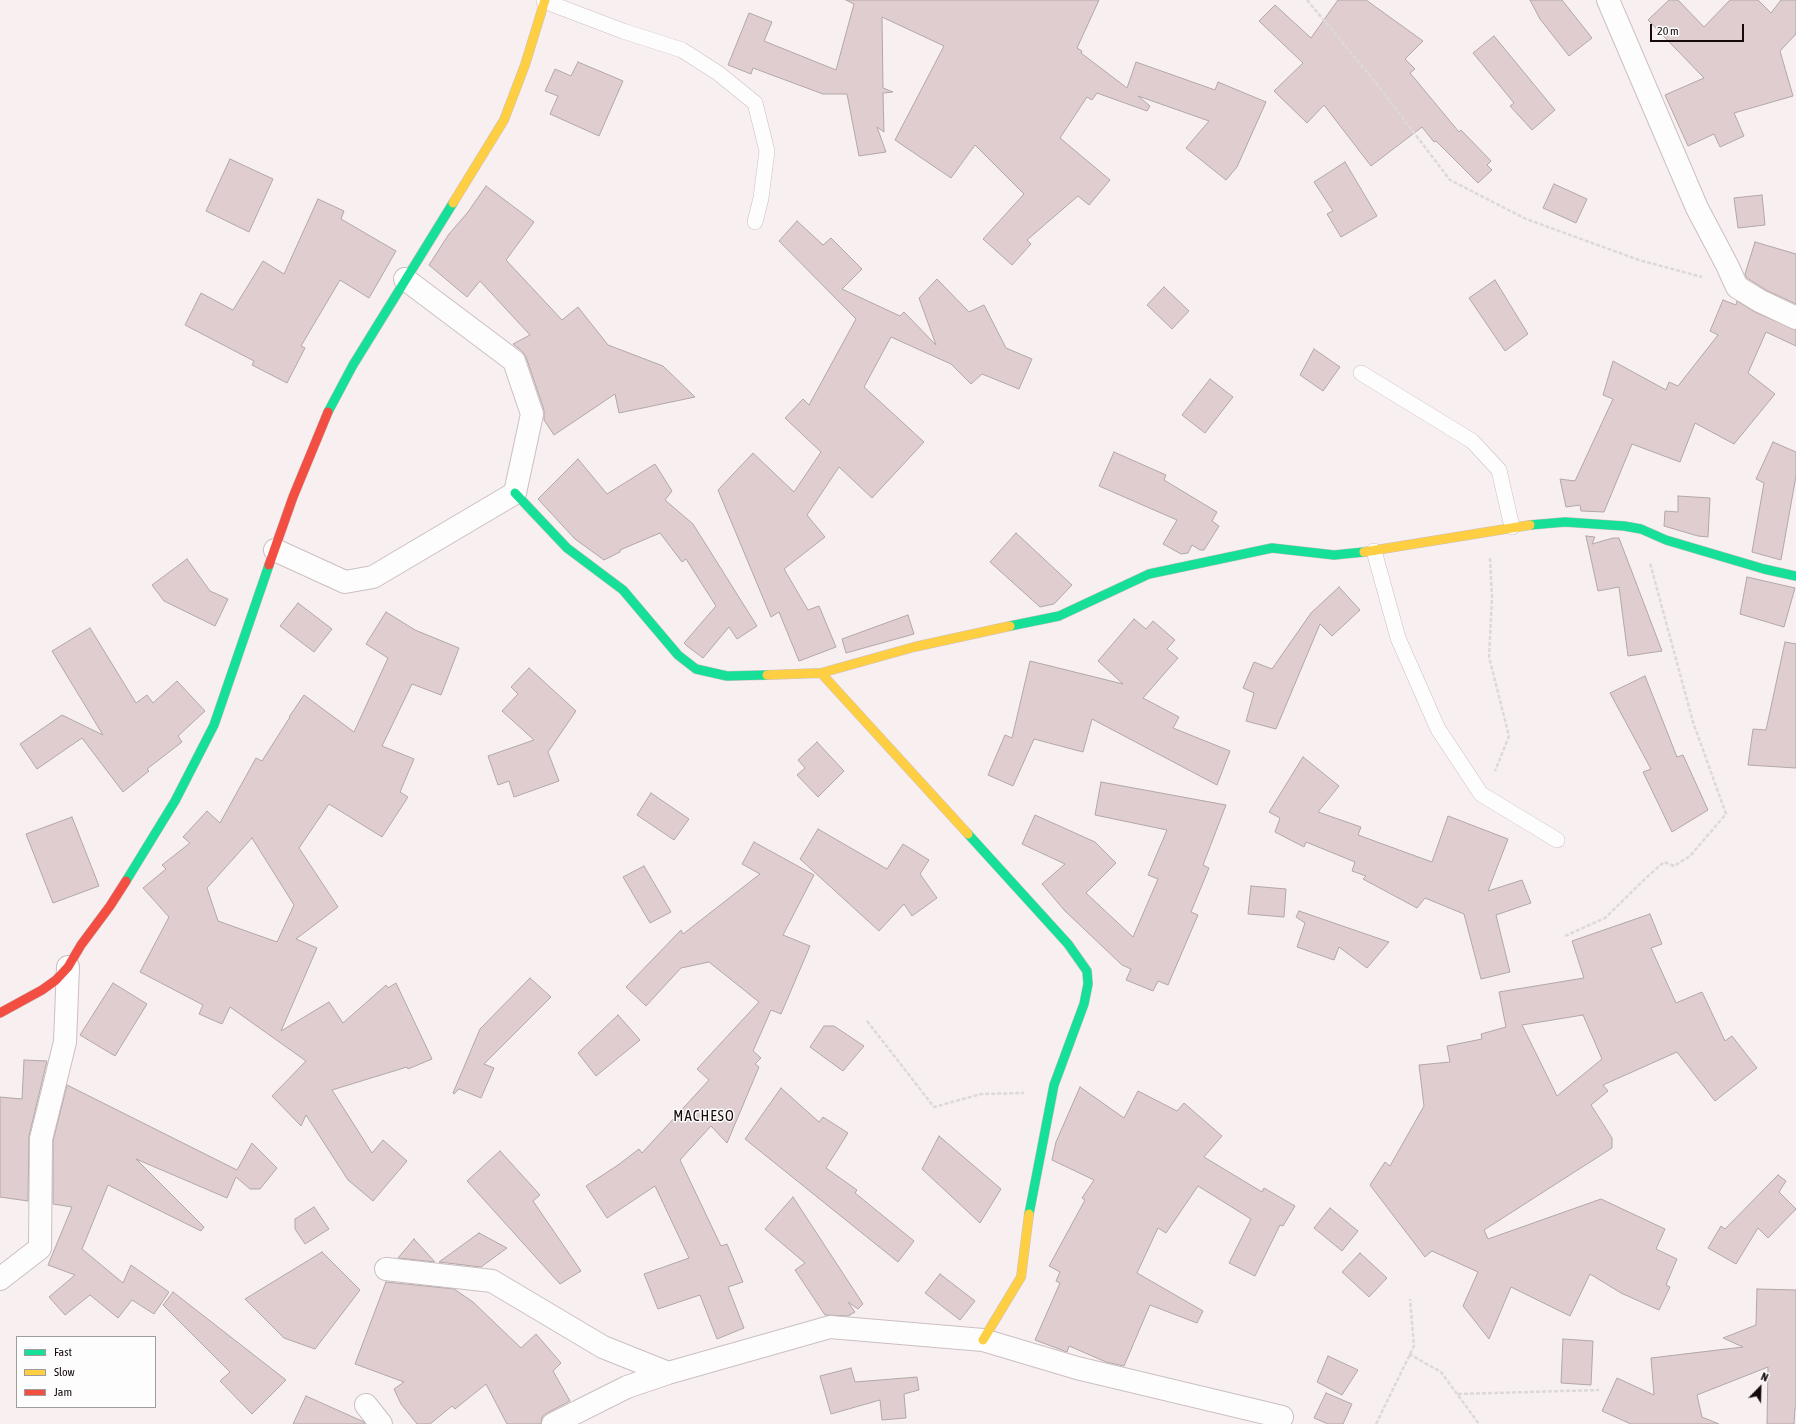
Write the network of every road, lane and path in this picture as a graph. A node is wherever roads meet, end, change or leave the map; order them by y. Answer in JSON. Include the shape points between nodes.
{"nodes":[{"id":1,"x":1306,"y":0,"type":"edge"},
{"id":2,"x":1608,"y":0,"type":"edge"},
{"id":3,"x":545,"y":1,"type":"edge"},
{"id":4,"x":755,"y":222,"type":"dead end"},
{"id":5,"x":405,"y":278,"type":"junction"},
{"id":6,"x":1737,"y":287,"type":"junction"},
{"id":7,"x":1796,"y":318,"type":"edge"},
{"id":8,"x":1361,"y":373,"type":"dead end"},
{"id":9,"x":515,"y":493,"type":"junction"},
{"id":10,"x":1512,"y":527,"type":"junction"},
{"id":11,"x":1641,"y":529,"type":"junction"},
{"id":12,"x":1489,"y":531,"type":"junction"},
{"id":13,"x":275,"y":550,"type":"junction"},
{"id":14,"x":1374,"y":551,"type":"junction"},
{"id":15,"x":1796,"y":576,"type":"edge"},
{"id":16,"x":821,"y":673,"type":"junction"},
{"id":17,"x":1484,"y":796,"type":"junction"},
{"id":18,"x":1557,"y":840,"type":"dead end"},
{"id":19,"x":1565,"y":936,"type":"dead end"},
{"id":20,"x":68,"y":967,"type":"junction"},
{"id":21,"x":0,"y":1013,"type":"edge"},
{"id":22,"x":867,"y":1021,"type":"dead end"},
{"id":23,"x":1053,"y":1092,"type":"junction"},
{"id":24,"x":386,"y":1269,"type":"dead end"},
{"id":25,"x":0,"y":1278,"type":"edge"},
{"id":26,"x":1410,"y":1299,"type":"dead end"},
{"id":27,"x":983,"y":1340,"type":"junction"},
{"id":28,"x":1409,"y":1354,"type":"junction"},
{"id":29,"x":668,"y":1373,"type":"junction"},
{"id":30,"x":1599,"y":1390,"type":"dead end"},
{"id":31,"x":1458,"y":1394,"type":"junction"},
{"id":32,"x":366,"y":1405,"type":"dead end"},
{"id":33,"x":1282,"y":1417,"type":"dead end"},
{"id":34,"x":381,"y":1424,"type":"edge"},
{"id":35,"x":553,"y":1424,"type":"edge"},
{"id":36,"x":1376,"y":1424,"type":"edge"},
{"id":37,"x":1479,"y":1424,"type":"edge"}],
"edges":[{"from":1,"to":6,"type":"path","via":[[1376,83],[1450,180],[1526,219],[1639,260]]},
{"from":2,"to":6,"type":"street","via":[[1697,208]]},
{"from":3,"to":4,"type":"lane","via":[[622,31],[682,50],[718,73],[755,103],[767,151]]},
{"from":3,"to":5,"type":"street","via":[[504,120]]},
{"from":5,"to":9,"type":"street","via":[[514,361],[532,414]]},
{"from":5,"to":13,"type":"street","via":[[330,407],[292,497]]},
{"from":6,"to":7,"type":"street"},
{"from":8,"to":10,"type":"lane","via":[[1472,441],[1499,470]]},
{"from":9,"to":13,"type":"street","via":[[373,577],[345,582]]},
{"from":9,"to":16,"type":"street","via":[[567,548],[623,590],[678,655],[696,670],[727,676]]},
{"from":10,"to":11,"type":"street","via":[[1565,522]]},
{"from":10,"to":12,"type":"street"},
{"from":11,"to":15,"type":"street","via":[[1666,540]]},
{"from":11,"to":19,"type":"path","via":[[1693,722],[1726,814],[1690,856],[1674,866],[1664,862],[1605,918]]},
{"from":12,"to":14,"type":"street"},
{"from":12,"to":17,"type":"path","via":[[1492,598],[1489,657],[1509,736]]},
{"from":13,"to":20,"type":"street","via":[[214,725],[175,801],[110,906]]},
{"from":14,"to":16,"type":"street","via":[[1334,555],[1272,548],[1148,574],[1059,616],[914,647]]},
{"from":14,"to":17,"type":"lane","via":[[1398,638],[1438,729]]},
{"from":16,"to":23,"type":"street","via":[[1068,944],[1087,971],[1088,984],[1084,1004]]},
{"from":17,"to":18,"type":"lane"},
{"from":20,"to":21,"type":"street","via":[[42,990]]},
{"from":20,"to":25,"type":"street","via":[[64,1042],[40,1140],[40,1248]]},
{"from":22,"to":23,"type":"path","via":[[934,1107],[981,1094]]},
{"from":23,"to":27,"type":"street","via":[[1030,1207],[1021,1277]]},
{"from":24,"to":29,"type":"street","via":[[492,1281],[603,1347]]},
{"from":26,"to":28,"type":"path","via":[[1414,1346]]},
{"from":27,"to":29,"type":"street","via":[[830,1328]]},
{"from":27,"to":33,"type":"street","via":[[1077,1368]]},
{"from":28,"to":31,"type":"path","via":[[1442,1372]]},
{"from":28,"to":36,"type":"path"},
{"from":29,"to":35,"type":"street","via":[[627,1387]]},
{"from":30,"to":31,"type":"path"},
{"from":31,"to":37,"type":"path"},
{"from":32,"to":34,"type":"street"}]}
